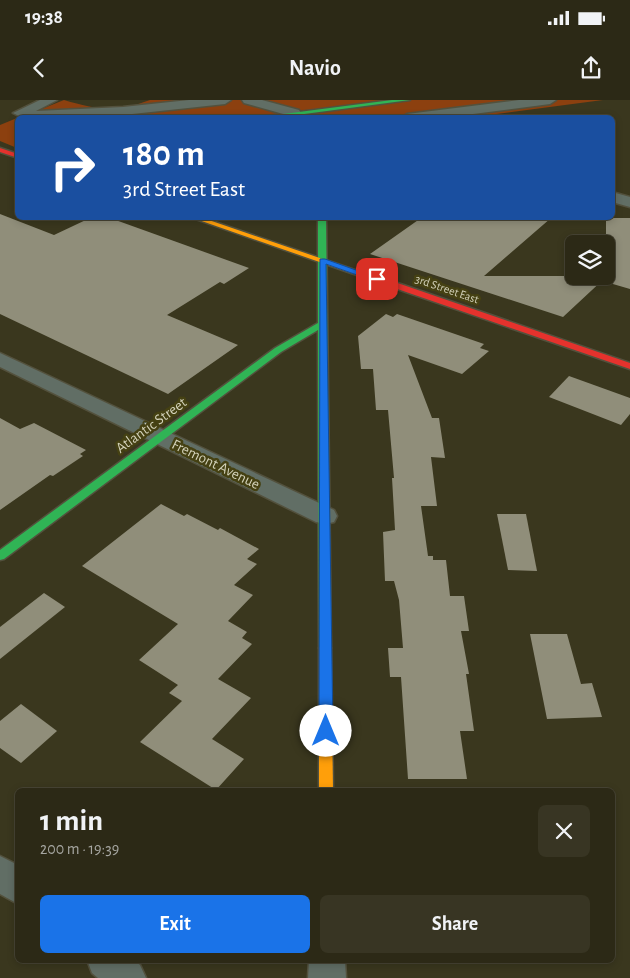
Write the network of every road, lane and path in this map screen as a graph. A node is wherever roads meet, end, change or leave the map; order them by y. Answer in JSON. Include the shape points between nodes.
{"nodes":[{"id":1,"x":51,"y":100,"type":"edge"},
{"id":2,"x":225,"y":100,"type":"edge"},
{"id":3,"x":248,"y":100,"type":"edge"},
{"id":4,"x":407,"y":100,"type":"edge"},
{"id":5,"x":550,"y":100,"type":"edge"},
{"id":6,"x":294,"y":113,"type":"junction"},
{"id":7,"x":278,"y":115,"type":"edge"},
{"id":8,"x":431,"y":115,"type":"edge"},
{"id":9,"x":615,"y":198,"type":"edge"},
{"id":10,"x":630,"y":202,"type":"edge"},
{"id":11,"x":204,"y":220,"type":"edge"},
{"id":12,"x":322,"y":220,"type":"edge"},
{"id":13,"x":322,"y":260,"type":"junction"},
{"id":14,"x":324,"y":323,"type":"junction"},
{"id":15,"x":0,"y":359,"type":"edge"},
{"id":16,"x":630,"y":366,"type":"edge"},
{"id":17,"x":161,"y":437,"type":"junction"},
{"id":18,"x":325,"y":516,"type":"junction"},
{"id":19,"x":0,"y":556,"type":"edge"},
{"id":20,"x":326,"y":788,"type":"edge"},
{"id":21,"x":0,"y":872,"type":"edge"},
{"id":22,"x":15,"y":884,"type":"edge"},
{"id":23,"x":109,"y":963,"type":"edge"},
{"id":24,"x":327,"y":963,"type":"edge"},
{"id":25,"x":127,"y":978,"type":"edge"},
{"id":26,"x":327,"y":978,"type":"edge"}],
"edges":[{"from":1,"to":2,"type":"street","via":[[20,113],[123,112]]},
{"from":3,"to":6,"type":"street"},
{"from":4,"to":6,"type":"street"},
{"from":5,"to":8,"type":"street"},
{"from":6,"to":7,"type":"street"},
{"from":9,"to":10,"type":"street"},
{"from":11,"to":13,"type":"street","name":"3rd Street East"},
{"from":12,"to":13,"type":"street"},
{"from":13,"to":14,"type":"street"},
{"from":13,"to":16,"type":"street","name":"3rd Street East"},
{"from":14,"to":17,"type":"street","name":"Atlantic Street","via":[[278,350]]},
{"from":14,"to":18,"type":"street"},
{"from":15,"to":17,"type":"street","name":"Fremont Avenue"},
{"from":17,"to":18,"type":"street","name":"Fremont Avenue"},
{"from":17,"to":19,"type":"street","name":"Atlantic Street"},
{"from":18,"to":20,"type":"street"},
{"from":21,"to":22,"type":"street"},
{"from":23,"to":25,"type":"street"},
{"from":24,"to":26,"type":"street"}]}
